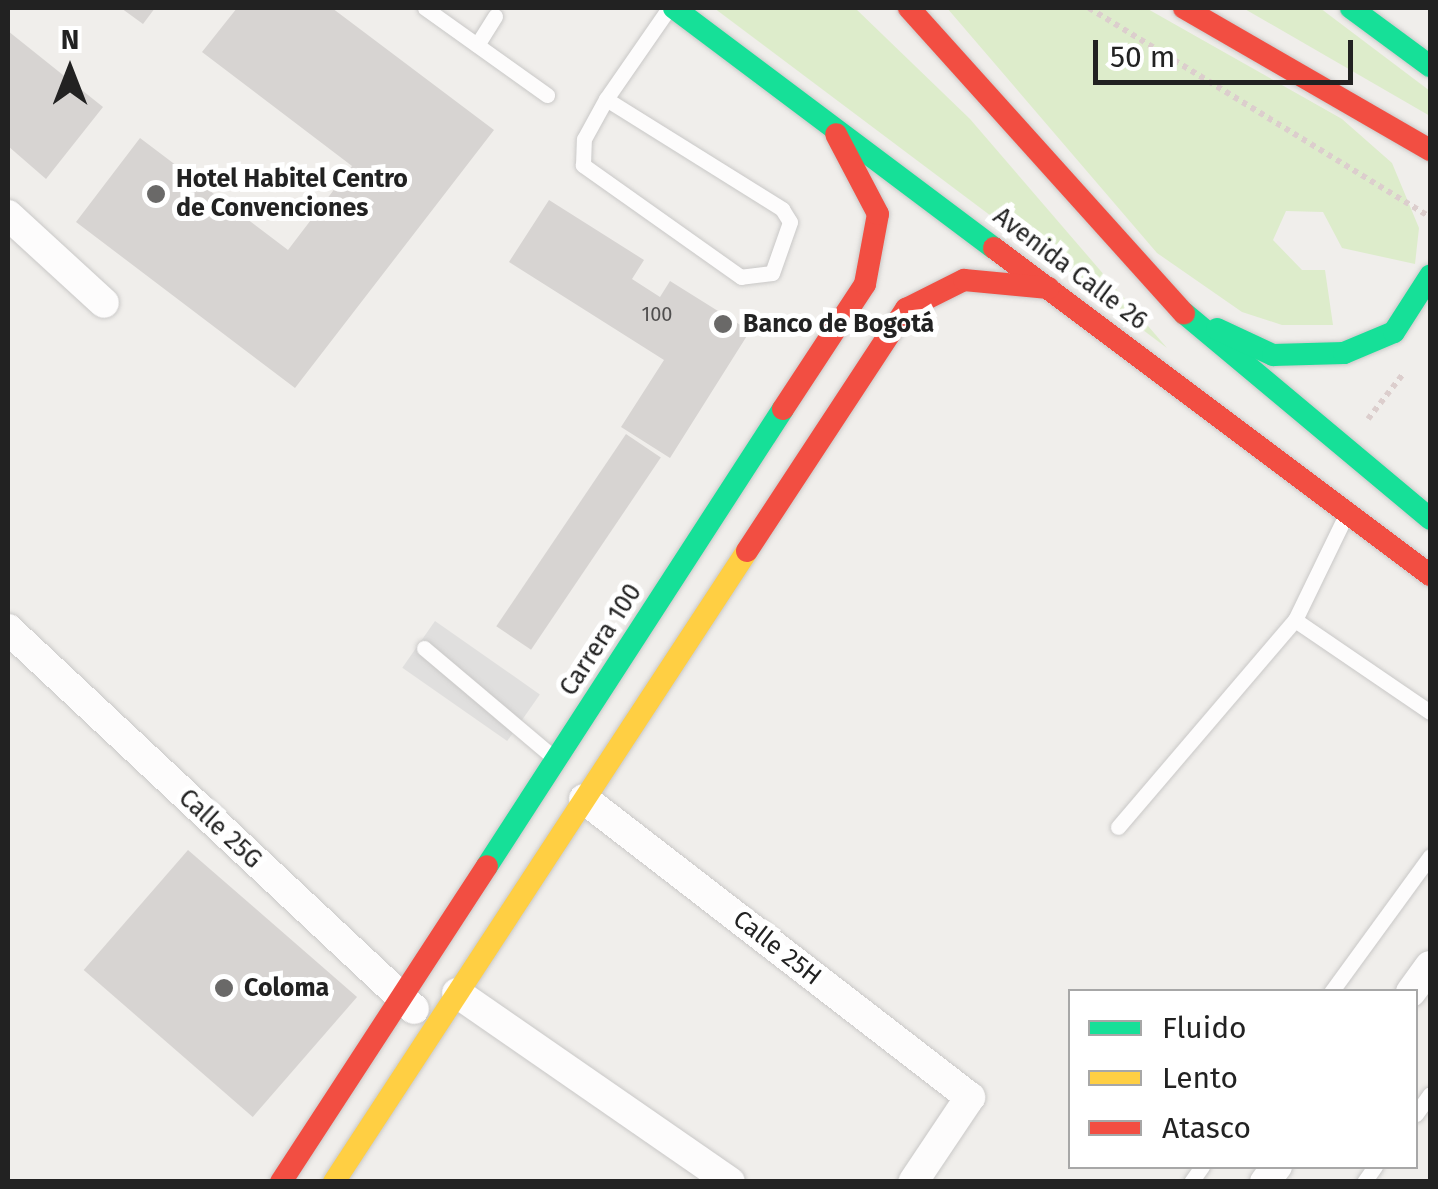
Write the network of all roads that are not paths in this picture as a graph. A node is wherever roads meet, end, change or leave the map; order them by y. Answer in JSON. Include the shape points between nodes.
{"nodes":[{"id":1,"x":425,"y":8,"type":"edge"},
{"id":2,"x":672,"y":8,"type":"edge"},
{"id":3,"x":909,"y":8,"type":"edge"},
{"id":4,"x":1184,"y":8,"type":"edge"},
{"id":5,"x":1352,"y":8,"type":"edge"},
{"id":6,"x":495,"y":16,"type":"dead end"},
{"id":7,"x":477,"y":45,"type":"junction"},
{"id":8,"x":1430,"y":66,"type":"edge"},
{"id":9,"x":547,"y":95,"type":"dead end"},
{"id":10,"x":606,"y":99,"type":"junction"},
{"id":11,"x":1366,"y":111,"type":"junction"},
{"id":12,"x":823,"y":116,"type":"junction"},
{"id":13,"x":1430,"y":150,"type":"edge"},
{"id":14,"x":1422,"y":172,"type":"dead end"},
{"id":15,"x":8,"y":215,"type":"edge"},
{"id":16,"x":1430,"y":276,"type":"edge"},
{"id":17,"x":1048,"y":288,"type":"junction"},
{"id":18,"x":1162,"y":294,"type":"junction"},
{"id":19,"x":104,"y":303,"type":"dead end"},
{"id":20,"x":1348,"y":514,"type":"junction"},
{"id":21,"x":1430,"y":519,"type":"edge"},
{"id":22,"x":1430,"y":576,"type":"edge"},
{"id":23,"x":1295,"y":620,"type":"junction"},
{"id":24,"x":8,"y":629,"type":"edge"},
{"id":25,"x":424,"y":648,"type":"dead end"},
{"id":26,"x":1430,"y":712,"type":"edge"},
{"id":27,"x":556,"y":760,"type":"junction"},
{"id":28,"x":584,"y":799,"type":"junction"},
{"id":29,"x":1118,"y":827,"type":"dead end"},
{"id":30,"x":1430,"y":856,"type":"edge"},
{"id":31,"x":1430,"y":966,"type":"edge"},
{"id":32,"x":1333,"y":989,"type":"edge"},
{"id":33,"x":1413,"y":989,"type":"edge"},
{"id":34,"x":457,"y":993,"type":"junction"},
{"id":35,"x":401,"y":998,"type":"junction"},
{"id":36,"x":435,"y":1026,"type":"junction"},
{"id":37,"x":281,"y":1182,"type":"edge"},
{"id":38,"x":334,"y":1182,"type":"edge"},
{"id":39,"x":730,"y":1182,"type":"edge"},
{"id":40,"x":913,"y":1182,"type":"edge"}],
"edges":[{"from":1,"to":7,"type":"lane"},
{"from":2,"to":10,"type":"lane"},
{"from":2,"to":12,"type":"main road","name":"Avenida Calle 26"},
{"from":3,"to":18,"type":"main road","name":"Avenida Calle 26"},
{"from":4,"to":11,"type":"main road"},
{"from":5,"to":8,"type":"main road"},
{"from":6,"to":7,"type":"lane"},
{"from":7,"to":9,"type":"lane"},
{"from":10,"to":10,"type":"lane","via":[[584,140],[583,165],[741,277],[772,273],[790,222],[782,209]]},
{"from":11,"to":13,"type":"main road"},
{"from":11,"to":14,"type":"main road"},
{"from":12,"to":17,"type":"main road","name":"Avenida Calle 26"},
{"from":12,"to":27,"type":"main road","name":"Carrera 100","via":[[875,203],[866,284]]},
{"from":15,"to":19,"type":"street"},
{"from":16,"to":18,"type":"main road","via":[[1394,332],[1320,358],[1245,347]]},
{"from":17,"to":20,"type":"main road","name":"Avenida Calle 26"},
{"from":17,"to":28,"type":"main road","via":[[964,280],[906,309]]},
{"from":18,"to":21,"type":"main road","name":"Avenida Calle 26","via":[[1276,400]]},
{"from":20,"to":22,"type":"main road","name":"Avenida Calle 26"},
{"from":20,"to":23,"type":"lane"},
{"from":23,"to":26,"type":"lane"},
{"from":23,"to":29,"type":"lane"},
{"from":24,"to":35,"type":"street","name":"Calle 25G"},
{"from":25,"to":27,"type":"lane"},
{"from":27,"to":35,"type":"main road","name":"Carrera 100"},
{"from":28,"to":34,"type":"main road"},
{"from":28,"to":40,"type":"street","name":"Calle 25H","via":[[970,1097]]},
{"from":30,"to":32,"type":"lane"},
{"from":31,"to":33,"type":"street"},
{"from":34,"to":36,"type":"main road"},
{"from":34,"to":39,"type":"street"},
{"from":35,"to":36,"type":"street","name":"Calle 25G"},
{"from":35,"to":37,"type":"main road","name":"Carrera 100"},
{"from":36,"to":38,"type":"main road"}]}
